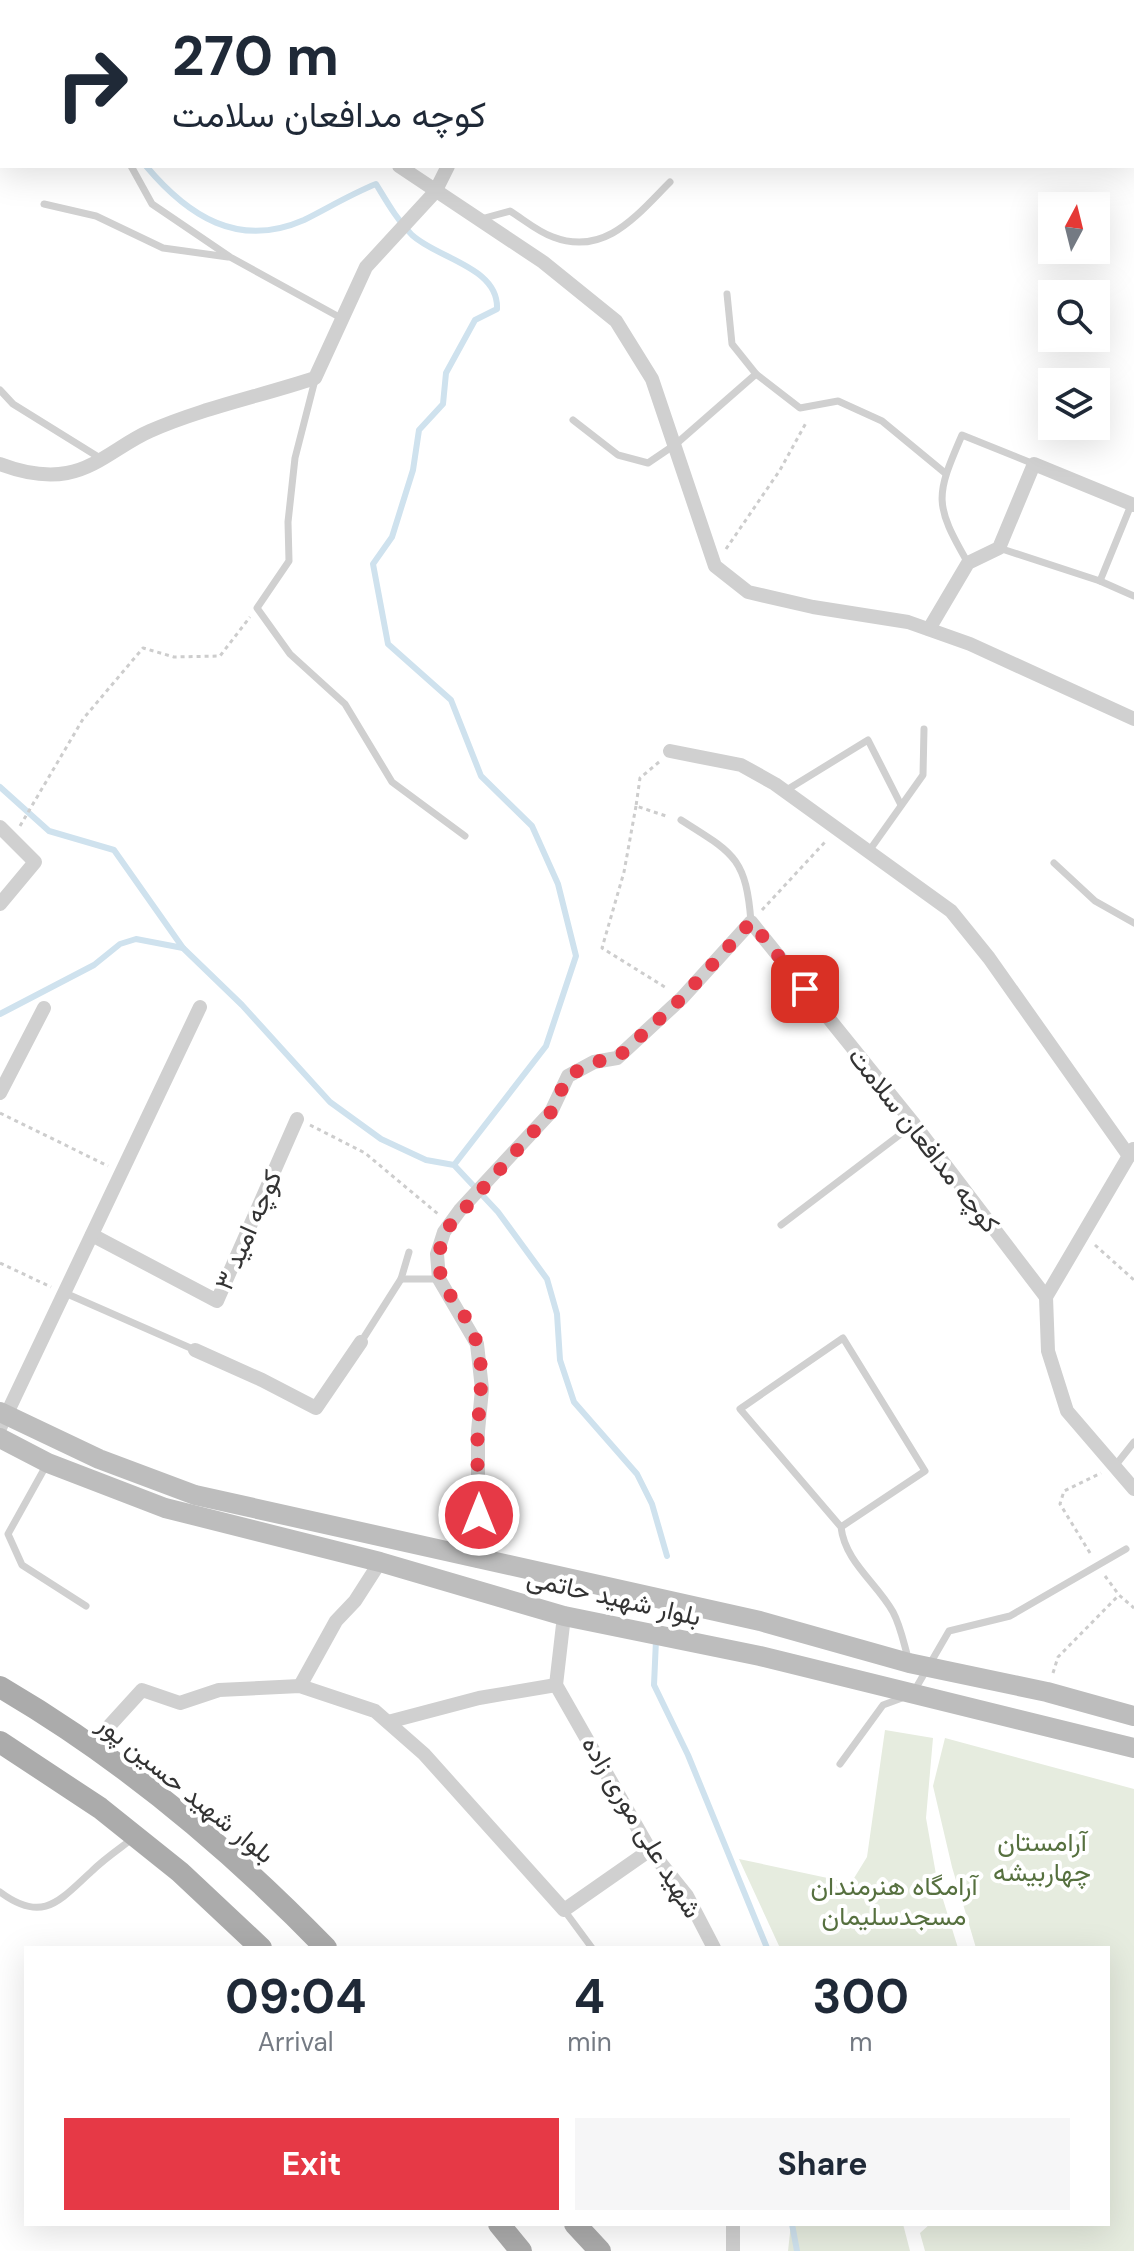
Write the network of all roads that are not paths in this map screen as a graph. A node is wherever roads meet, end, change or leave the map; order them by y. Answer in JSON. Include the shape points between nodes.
{"nodes":[{"id":1,"x":132,"y":168,"type":"edge"},
{"id":2,"x":402,"y":168,"type":"edge"},
{"id":3,"x":447,"y":168,"type":"edge"},
{"id":4,"x":670,"y":182,"type":"dead end"},
{"id":5,"x":435,"y":192,"type":"junction"},
{"id":6,"x":44,"y":204,"type":"dead end"},
{"id":7,"x":479,"y":220,"type":"junction"},
{"id":8,"x":230,"y":257,"type":"junction"},
{"id":9,"x":727,"y":294,"type":"dead end"},
{"id":10,"x":341,"y":318,"type":"junction"},
{"id":11,"x":756,"y":374,"type":"junction"},
{"id":12,"x":315,"y":378,"type":"junction"},
{"id":13,"x":0,"y":390,"type":"edge"},
{"id":14,"x":573,"y":420,"type":"dead end"},
{"id":15,"x":676,"y":444,"type":"junction"},
{"id":16,"x":101,"y":459,"type":"junction"},
{"id":17,"x":0,"y":464,"type":"edge"},
{"id":18,"x":1034,"y":464,"type":"junction"},
{"id":19,"x":945,"y":473,"type":"junction"},
{"id":20,"x":1133,"y":504,"type":"edge"},
{"id":21,"x":999,"y":548,"type":"junction"},
{"id":22,"x":968,"y":563,"type":"junction"},
{"id":23,"x":1100,"y":581,"type":"junction"},
{"id":24,"x":1134,"y":596,"type":"edge"},
{"id":25,"x":929,"y":629,"type":"junction"},
{"id":26,"x":1133,"y":714,"type":"edge"},
{"id":27,"x":924,"y":729,"type":"dead end"},
{"id":28,"x":670,"y":751,"type":"road end"},
{"id":29,"x":785,"y":791,"type":"junction"},
{"id":30,"x":901,"y":805,"type":"junction"},
{"id":31,"x":681,"y":820,"type":"road end"},
{"id":32,"x":0,"y":827,"type":"edge"},
{"id":33,"x":465,"y":836,"type":"dead end"},
{"id":34,"x":868,"y":853,"type":"junction"},
{"id":35,"x":1054,"y":863,"type":"dead end"},
{"id":36,"x":0,"y":904,"type":"edge"},
{"id":37,"x":751,"y":922,"type":"junction"},
{"id":38,"x":1134,"y":923,"type":"edge"},
{"id":39,"x":200,"y":1007,"type":"dead end"},
{"id":40,"x":44,"y":1008,"type":"dead end"},
{"id":41,"x":0,"y":1093,"type":"edge"},
{"id":42,"x":297,"y":1119,"type":"road end"},
{"id":43,"x":914,"y":1124,"type":"junction"},
{"id":44,"x":1132,"y":1152,"type":"edge"},
{"id":45,"x":781,"y":1225,"type":"dead end"},
{"id":46,"x":92,"y":1235,"type":"junction"},
{"id":47,"x":409,"y":1252,"type":"dead end"},
{"id":48,"x":401,"y":1279,"type":"junction"},
{"id":49,"x":439,"y":1279,"type":"junction"},
{"id":50,"x":64,"y":1293,"type":"junction"},
{"id":51,"x":1046,"y":1297,"type":"junction"},
{"id":52,"x":361,"y":1342,"type":"joint"},
{"id":53,"x":195,"y":1350,"type":"joint"},
{"id":54,"x":2,"y":1419,"type":"edge"},
{"id":55,"x":0,"y":1438,"type":"edge"},
{"id":56,"x":1134,"y":1442,"type":"edge"},
{"id":57,"x":48,"y":1463,"type":"junction"},
{"id":58,"x":1115,"y":1466,"type":"junction"},
{"id":59,"x":1134,"y":1489,"type":"edge"},
{"id":60,"x":841,"y":1527,"type":"junction"},
{"id":61,"x":1126,"y":1549,"type":"dead end"},
{"id":62,"x":478,"y":1561,"type":"junction"},
{"id":63,"x":380,"y":1562,"type":"junction"},
{"id":64,"x":86,"y":1606,"type":"dead end"},
{"id":65,"x":564,"y":1616,"type":"junction"},
{"id":66,"x":919,"y":1664,"type":"junction"},
{"id":67,"x":556,"y":1685,"type":"junction"},
{"id":68,"x":300,"y":1686,"type":"junction"},
{"id":69,"x":0,"y":1687,"type":"edge"},
{"id":70,"x":913,"y":1693,"type":"junction"},
{"id":71,"x":1134,"y":1716,"type":"edge"},
{"id":72,"x":388,"y":1722,"type":"junction"},
{"id":73,"x":0,"y":1742,"type":"edge"},
{"id":74,"x":91,"y":1746,"type":"junction"},
{"id":75,"x":1134,"y":1748,"type":"edge"},
{"id":76,"x":840,"y":1764,"type":"dead end"},
{"id":77,"x":135,"y":1837,"type":"junction"},
{"id":78,"x":650,"y":1850,"type":"junction"},
{"id":79,"x":0,"y":1892,"type":"edge"},
{"id":80,"x":564,"y":1910,"type":"junction"},
{"id":81,"x":259,"y":1946,"type":"edge"},
{"id":82,"x":324,"y":1946,"type":"edge"},
{"id":83,"x":591,"y":1946,"type":"edge"},
{"id":84,"x":713,"y":1946,"type":"edge"},
{"id":85,"x":501,"y":2226,"type":"edge"},
{"id":86,"x":577,"y":2226,"type":"edge"},
{"id":87,"x":733,"y":2226,"type":"edge"},
{"id":88,"x":521,"y":2251,"type":"edge"},
{"id":89,"x":600,"y":2251,"type":"edge"},
{"id":90,"x":733,"y":2251,"type":"edge"}],
"edges":[{"from":1,"to":8,"type":"lane","via":[[152,204]]},
{"from":2,"to":5,"type":"street"},
{"from":3,"to":5,"type":"street"},
{"from":4,"to":7,"type":"lane","via":[[622,230],[582,245],[552,237],[510,211]]},
{"from":5,"to":7,"type":"street"},
{"from":5,"to":10,"type":"street","via":[[366,267]]},
{"from":6,"to":8,"type":"lane","via":[[96,216],[163,248]]},
{"from":7,"to":15,"type":"street","via":[[543,262],[616,321],[652,379]]},
{"from":8,"to":10,"type":"lane"},
{"from":9,"to":11,"type":"lane","via":[[732,344]]},
{"from":10,"to":12,"type":"street"},
{"from":11,"to":15,"type":"lane"},
{"from":11,"to":19,"type":"lane","via":[[800,408],[838,401],[882,421]]},
{"from":12,"to":16,"type":"street","via":[[149,431]]},
{"from":12,"to":33,"type":"lane","via":[[295,458],[289,561],[257,608],[290,654],[345,704],[392,782]]},
{"from":13,"to":16,"type":"lane","via":[[13,404]]},
{"from":14,"to":15,"type":"lane","via":[[618,455],[648,463]]},
{"from":15,"to":25,"type":"street","via":[[715,566],[748,592]]},
{"from":16,"to":17,"type":"street","via":[[69,473],[45,474]]},
{"from":18,"to":19,"type":"lane","via":[[962,435]]},
{"from":18,"to":20,"type":"street"},
{"from":18,"to":21,"type":"street"},
{"from":19,"to":22,"type":"lane","via":[[940,496],[944,522]]},
{"from":20,"to":23,"type":"lane"},
{"from":21,"to":22,"type":"street"},
{"from":21,"to":23,"type":"lane"},
{"from":22,"to":25,"type":"street"},
{"from":23,"to":24,"type":"lane"},
{"from":25,"to":26,"type":"street"},
{"from":27,"to":30,"type":"lane","via":[[923,775]]},
{"from":28,"to":29,"type":"street","via":[[741,765]]},
{"from":29,"to":30,"type":"lane","via":[[868,740]]},
{"from":29,"to":34,"type":"street"},
{"from":30,"to":34,"type":"lane"},
{"from":31,"to":37,"type":"lane","via":[[730,851],[748,892]]},
{"from":32,"to":36,"type":"street","via":[[35,862]]},
{"from":34,"to":44,"type":"street","via":[[951,911]]},
{"from":35,"to":38,"type":"lane","via":[[1095,901]]},
{"from":37,"to":43,"type":"street","name":"کوچه مدافعان سلامت"},
{"from":37,"to":49,"type":"street","via":[[682,998],[617,1058],[594,1062],[568,1076],[551,1112],[444,1232],[437,1254]]},
{"from":39,"to":46,"type":"street"},
{"from":40,"to":41,"type":"street"},
{"from":42,"to":46,"type":"street","name":"کوچه امید ۳","via":[[217,1301]]},
{"from":43,"to":45,"type":"lane"},
{"from":43,"to":51,"type":"street","name":"کوچه مدافعان سلامت"},
{"from":44,"to":51,"type":"street"},
{"from":46,"to":50,"type":"street"},
{"from":47,"to":48,"type":"lane"},
{"from":48,"to":49,"type":"lane"},
{"from":48,"to":52,"type":"lane"},
{"from":49,"to":62,"type":"street","via":[[477,1344],[482,1389]]},
{"from":50,"to":53,"type":"lane"},
{"from":50,"to":54,"type":"street"},
{"from":51,"to":58,"type":"street","via":[[1048,1351],[1067,1411]]},
{"from":52,"to":53,"type":"street","via":[[316,1408]]},
{"from":54,"to":62,"type":"main road","name":"بلوار شهید حاتمی","via":[[195,1495]]},
{"from":55,"to":57,"type":"main road","name":"بلوار شهید حاتمی"},
{"from":56,"to":58,"type":"lane"},
{"from":57,"to":63,"type":"main road","name":"بلوار شهید حاتمی","via":[[165,1508]]},
{"from":57,"to":64,"type":"lane","via":[[8,1534],[22,1565]]},
{"from":58,"to":59,"type":"street"},
{"from":60,"to":60,"type":"lane","via":[[740,1409],[843,1338],[925,1471]]},
{"from":60,"to":66,"type":"lane","via":[[853,1558],[893,1613]]},
{"from":61,"to":66,"type":"lane","via":[[1010,1616],[949,1631]]},
{"from":62,"to":66,"type":"main road","name":"بلوار شهید حاتمی","via":[[760,1621]]},
{"from":63,"to":65,"type":"main road","name":"بلوار شهید حاتمی"},
{"from":63,"to":68,"type":"street","via":[[336,1621]]},
{"from":65,"to":67,"type":"street"},
{"from":65,"to":70,"type":"main road","name":"بلوار شهید حاتمی"},
{"from":66,"to":70,"type":"lane"},
{"from":66,"to":71,"type":"main road","name":"بلوار شهید حاتمی"},
{"from":67,"to":72,"type":"street"},
{"from":67,"to":78,"type":"street","name":"شهید علی موری زاده"},
{"from":68,"to":72,"type":"street","via":[[375,1711]]},
{"from":68,"to":74,"type":"street","via":[[219,1690],[180,1703],[142,1690]]},
{"from":69,"to":74,"type":"main road","name":"بلوار شهيد حسین پور"},
{"from":70,"to":75,"type":"main road","name":"بلوار شهید حاتمی"},
{"from":70,"to":76,"type":"lane","via":[[883,1705]]},
{"from":72,"to":80,"type":"street","via":[[434,1765]]},
{"from":73,"to":77,"type":"main road"},
{"from":74,"to":82,"type":"main road","name":"بلوار شهيد حسین پور","via":[[204,1833]]},
{"from":77,"to":79,"type":"lane","via":[[51,1905],[22,1907]]},
{"from":77,"to":81,"type":"main road"},
{"from":78,"to":80,"type":"street"},
{"from":78,"to":84,"type":"street","name":"شهید علی موری زاده","via":[[687,1896]]},
{"from":80,"to":83,"type":"lane"},
{"from":85,"to":88,"type":"main road"},
{"from":86,"to":89,"type":"main road"},
{"from":87,"to":90,"type":"street"}]}
